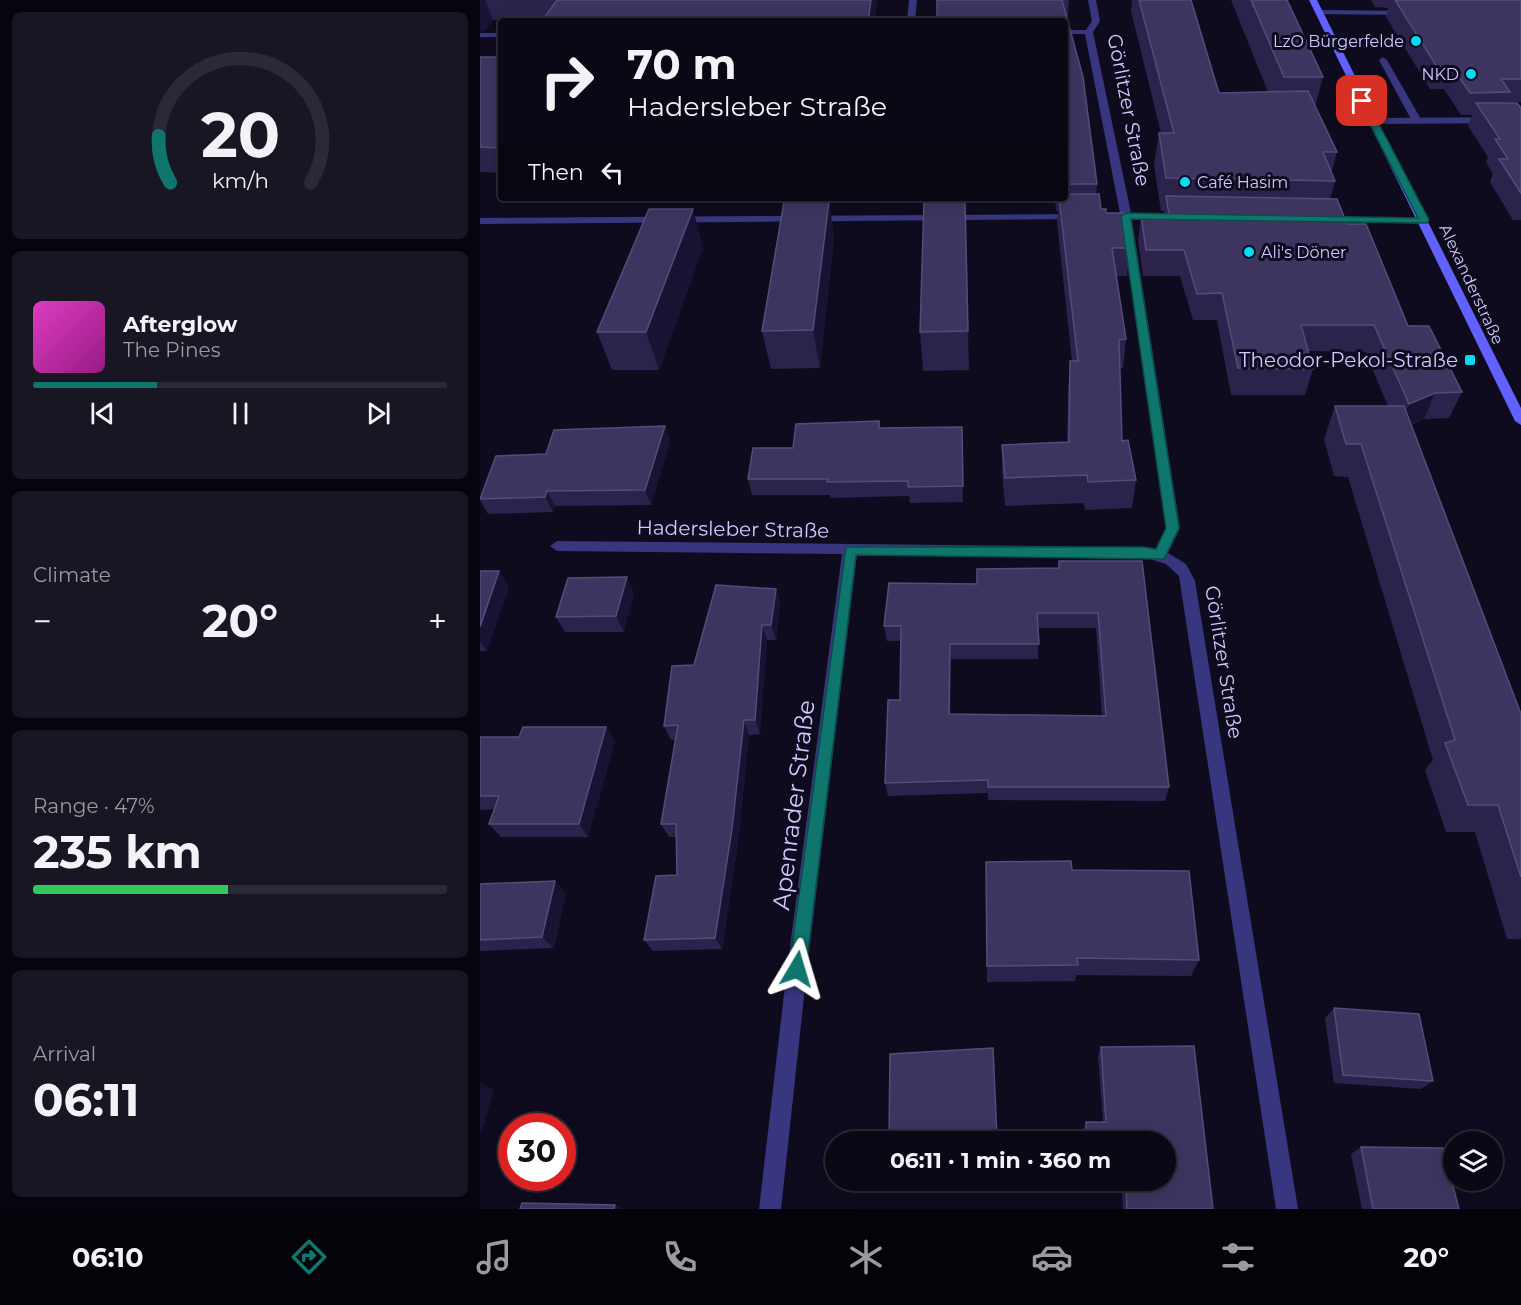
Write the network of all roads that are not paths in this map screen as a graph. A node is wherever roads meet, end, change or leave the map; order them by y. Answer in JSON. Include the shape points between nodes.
{"nodes":[{"id":1,"x":913,"y":0,"type":"edge"},
{"id":2,"x":1092,"y":0,"type":"edge"},
{"id":3,"x":1313,"y":0,"type":"edge"},
{"id":4,"x":1319,"y":12,"type":"junction"},
{"id":5,"x":1415,"y":13,"type":"edge"},
{"id":6,"x":911,"y":18,"type":"edge"},
{"id":7,"x":1068,"y":32,"type":"edge"},
{"id":8,"x":1089,"y":32,"type":"junction"},
{"id":9,"x":480,"y":35,"type":"edge"},
{"id":10,"x":498,"y":35,"type":"edge"},
{"id":11,"x":1383,"y":60,"type":"dead end"},
{"id":12,"x":1521,"y":120,"type":"edge"},
{"id":13,"x":1372,"y":121,"type":"junction"},
{"id":14,"x":1417,"y":121,"type":"junction"},
{"id":15,"x":1126,"y":216,"type":"junction"},
{"id":16,"x":1173,"y":217,"type":"edge"},
{"id":17,"x":1316,"y":219,"type":"edge"},
{"id":18,"x":1424,"y":220,"type":"junction"},
{"id":19,"x":480,"y":221,"type":"edge"},
{"id":20,"x":1521,"y":421,"type":"edge"},
{"id":21,"x":556,"y":546,"type":"dead end"},
{"id":22,"x":850,"y":550,"type":"junction"},
{"id":23,"x":1160,"y":555,"type":"junction"},
{"id":24,"x":770,"y":1209,"type":"edge"},
{"id":25,"x":1287,"y":1209,"type":"edge"}],
"edges":[{"from":1,"to":6,"type":"street"},
{"from":2,"to":8,"type":"street","name":"Görlitzer Straße","via":[[1096,21]]},
{"from":3,"to":4,"type":"main road","name":"Alexanderstraße"},
{"from":4,"to":5,"type":"street"},
{"from":4,"to":13,"type":"main road","name":"Alexanderstraße"},
{"from":7,"to":8,"type":"street"},
{"from":8,"to":15,"type":"street","name":"Görlitzer Straße"},
{"from":9,"to":10,"type":"street"},
{"from":11,"to":14,"type":"street"},
{"from":12,"to":14,"type":"street"},
{"from":13,"to":14,"type":"street"},
{"from":13,"to":18,"type":"main road","name":"Alexanderstraße"},
{"from":15,"to":16,"type":"street"},
{"from":15,"to":19,"type":"street"},
{"from":15,"to":23,"type":"street","name":"Görlitzer Straße","via":[[1173,528]]},
{"from":17,"to":18,"type":"street"},
{"from":18,"to":20,"type":"main road","name":"Alexanderstraße"},
{"from":21,"to":22,"type":"street","name":"Hadersleber Straße"},
{"from":22,"to":23,"type":"street","name":"Hadersleber Straße"},
{"from":22,"to":24,"type":"street","name":"Apenrader Straße"},
{"from":23,"to":25,"type":"street","name":"Görlitzer Straße","via":[[1184,569],[1188,581]]}]}
